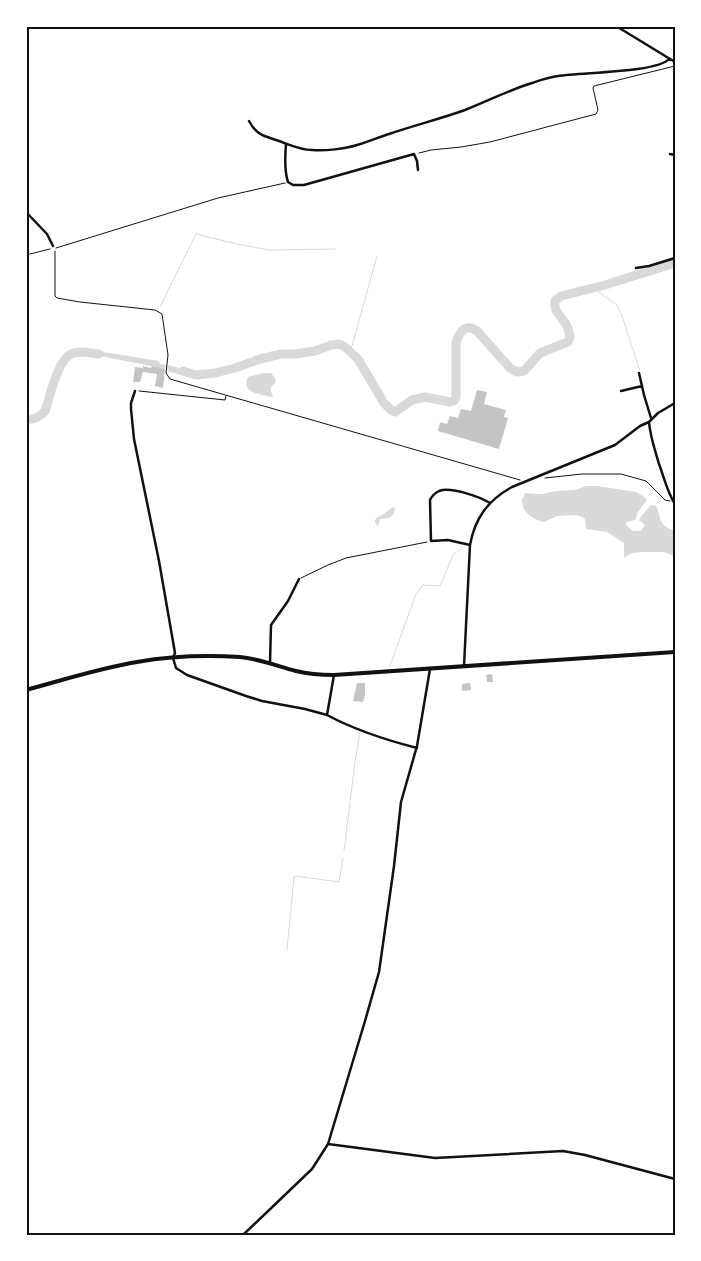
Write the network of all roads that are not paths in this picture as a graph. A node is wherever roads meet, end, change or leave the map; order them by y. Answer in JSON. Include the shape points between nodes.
{"nodes":[{"id":1,"x":616,"y":26,"type":"edge"},
{"id":2,"x":669,"y":59,"type":"junction"},
{"id":3,"x":675,"y":62,"type":"edge"},
{"id":4,"x":250,"y":121,"type":"dead end"},
{"id":5,"x":286,"y":144,"type":"junction"},
{"id":6,"x":670,"y":154,"type":"dead end"},
{"id":7,"x":675,"y":155,"type":"edge"},
{"id":8,"x":418,"y":170,"type":"dead end"},
{"id":9,"x":26,"y":212,"type":"edge"},
{"id":10,"x":54,"y":246,"type":"dead end"},
{"id":11,"x":675,"y":258,"type":"edge"},
{"id":12,"x":636,"y":268,"type":"dead end"},
{"id":13,"x":639,"y":373,"type":"dead end"},
{"id":14,"x":642,"y":386,"type":"junction"},
{"id":15,"x":135,"y":391,"type":"road end"},
{"id":16,"x":621,"y":391,"type":"dead end"},
{"id":17,"x":675,"y":403,"type":"edge"},
{"id":18,"x":650,"y":420,"type":"junction"},
{"id":19,"x":490,"y":503,"type":"junction"},
{"id":20,"x":674,"y":503,"type":"edge"},
{"id":21,"x":470,"y":545,"type":"junction"},
{"id":22,"x":298,"y":579,"type":"road end"},
{"id":23,"x":675,"y":652,"type":"edge"},
{"id":24,"x":173,"y":658,"type":"junction"},
{"id":25,"x":270,"y":663,"type":"junction"},
{"id":26,"x":464,"y":666,"type":"junction"},
{"id":27,"x":430,"y":669,"type":"junction"},
{"id":28,"x":334,"y":675,"type":"junction"},
{"id":29,"x":26,"y":690,"type":"edge"},
{"id":30,"x":327,"y":715,"type":"junction"},
{"id":31,"x":417,"y":748,"type":"junction"},
{"id":32,"x":328,"y":1144,"type":"junction"},
{"id":33,"x":675,"y":1179,"type":"edge"},
{"id":34,"x":243,"y":1235,"type":"edge"}],
"edges":[{"from":1,"to":2,"type":"street"},
{"from":2,"to":3,"type":"street"},
{"from":2,"to":5,"type":"street","via":[[666,63],[637,69],[542,79],[446,117],[350,148],[314,151]]},
{"from":4,"to":5,"type":"street","via":[[256,132]]},
{"from":5,"to":8,"type":"street","via":[[286,178],[293,185],[304,185],[414,154]]},
{"from":6,"to":7,"type":"street"},
{"from":9,"to":10,"type":"street"},
{"from":11,"to":12,"type":"street"},
{"from":13,"to":14,"type":"street"},
{"from":14,"to":16,"type":"street"},
{"from":14,"to":18,"type":"street"},
{"from":15,"to":24,"type":"street","via":[[131,403],[134,439],[159,561],[175,653]]},
{"from":17,"to":18,"type":"street"},
{"from":18,"to":19,"type":"street","via":[[615,445],[528,480]]},
{"from":18,"to":20,"type":"street","via":[[650,432]]},
{"from":19,"to":21,"type":"street","via":[[477,520]]},
{"from":19,"to":21,"type":"street","via":[[450,490],[438,491],[430,500],[431,541],[448,540]]},
{"from":21,"to":26,"type":"street"},
{"from":22,"to":25,"type":"street","via":[[286,605],[271,625]]},
{"from":23,"to":26,"type":"main road"},
{"from":24,"to":25,"type":"main road","via":[[242,657]]},
{"from":24,"to":29,"type":"main road","via":[[114,667]]},
{"from":24,"to":30,"type":"street","via":[[179,671],[229,690],[262,701]]},
{"from":25,"to":28,"type":"main road","via":[[298,672]]},
{"from":26,"to":27,"type":"main road"},
{"from":27,"to":28,"type":"main road"},
{"from":27,"to":31,"type":"street"},
{"from":28,"to":30,"type":"street"},
{"from":30,"to":31,"type":"street"},
{"from":31,"to":32,"type":"street","via":[[401,802],[378,972]]},
{"from":32,"to":33,"type":"street","via":[[435,1158],[572,1152]]},
{"from":32,"to":34,"type":"street","via":[[312,1169]]}]}
